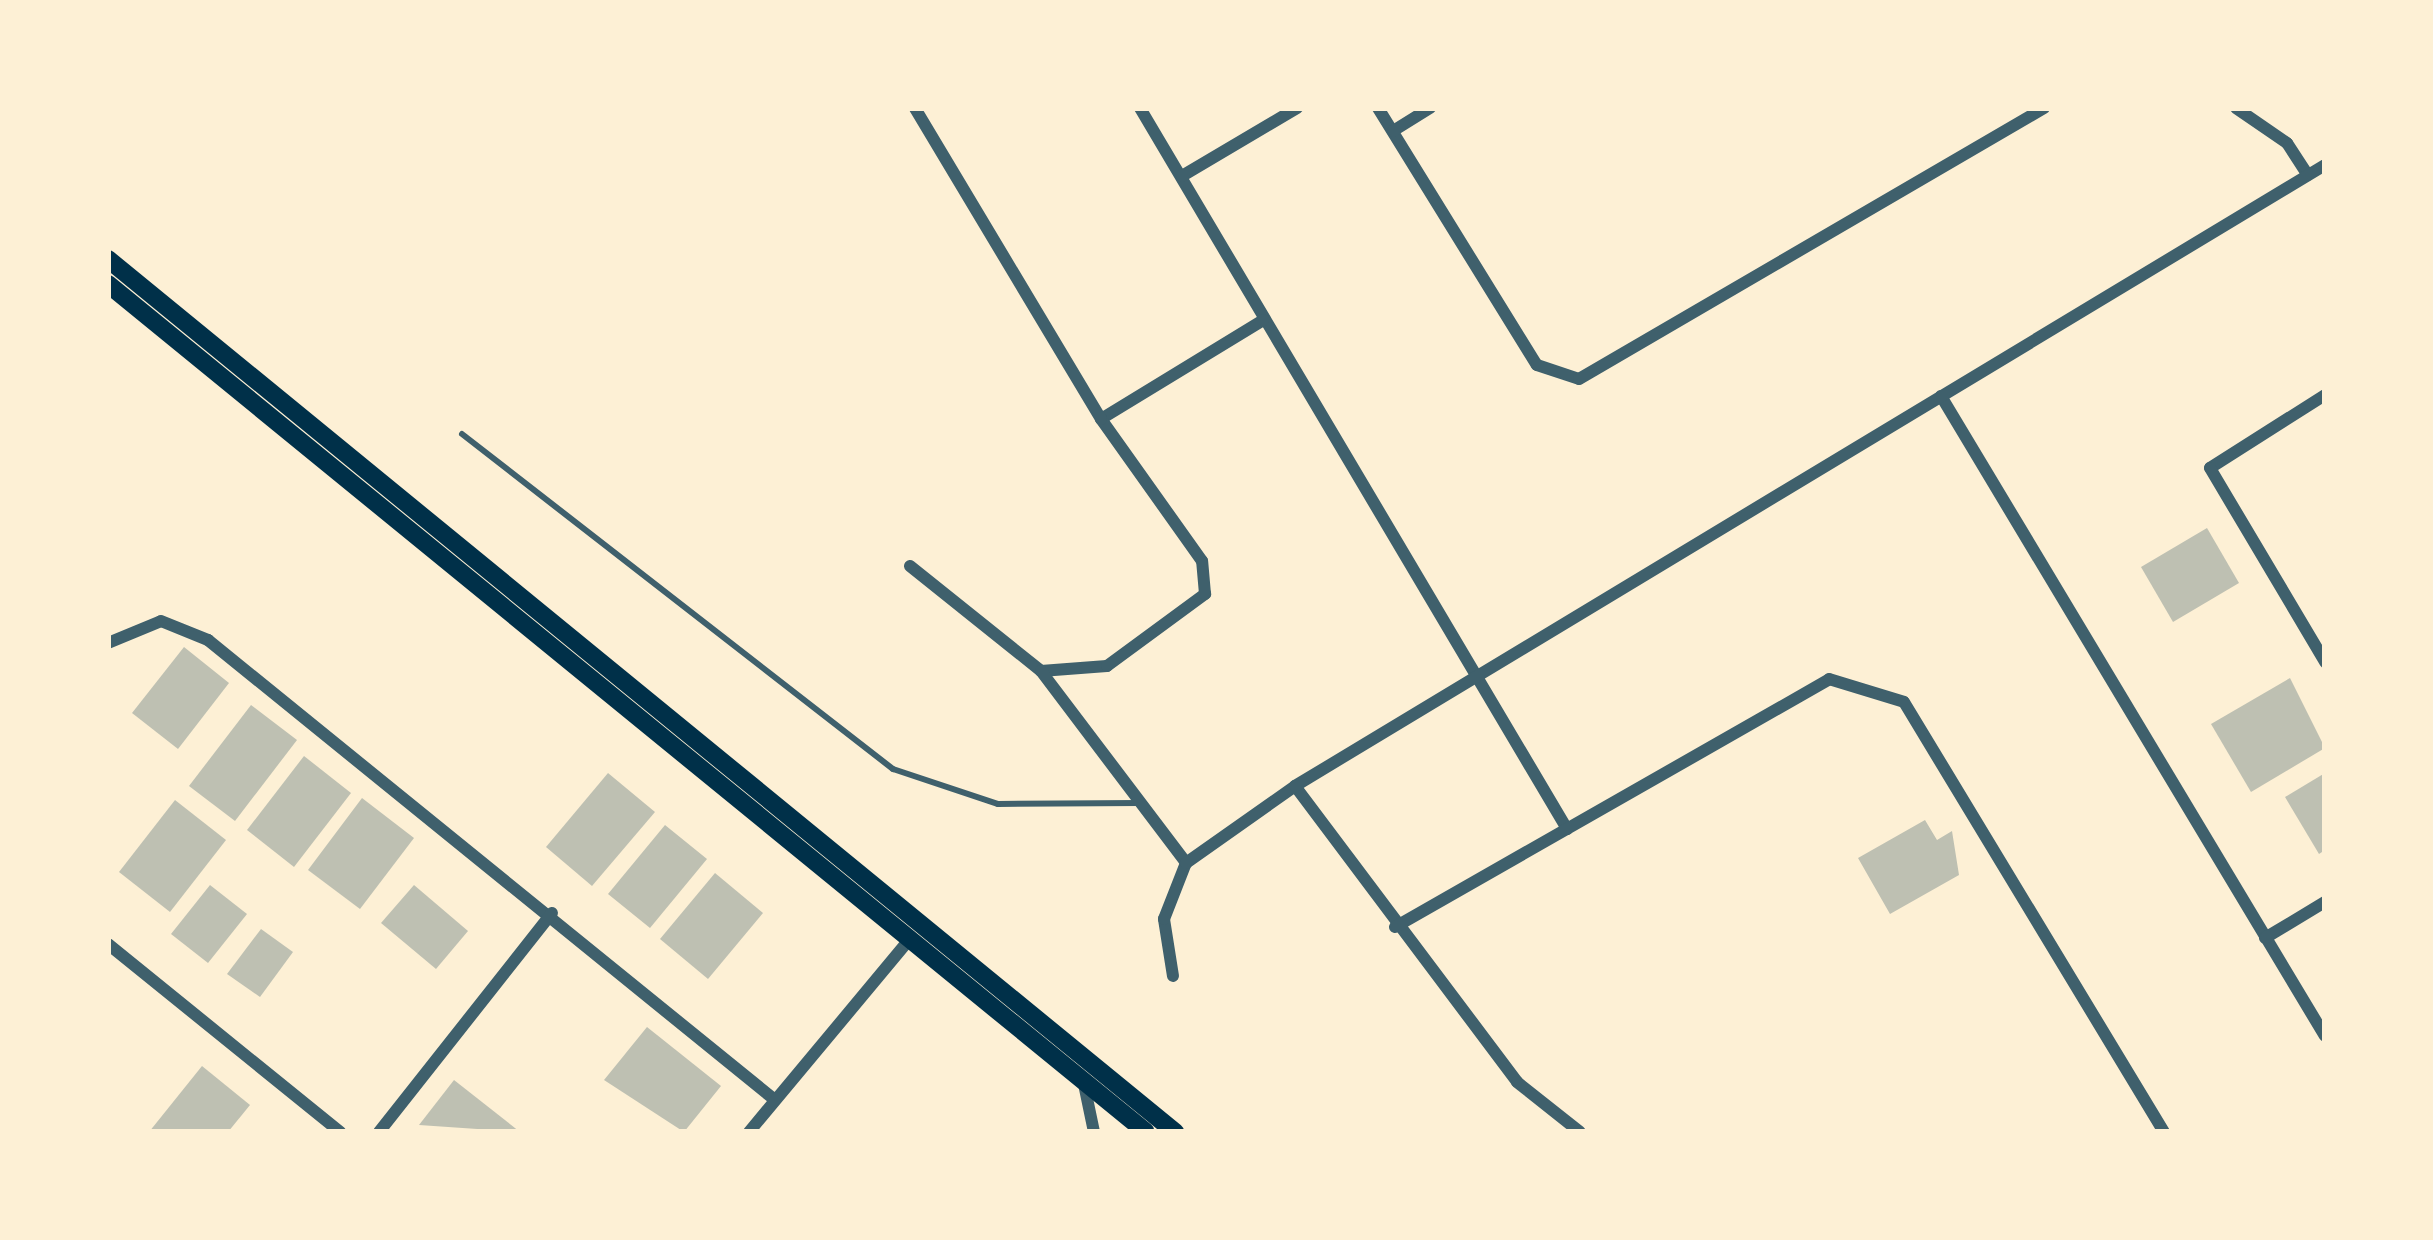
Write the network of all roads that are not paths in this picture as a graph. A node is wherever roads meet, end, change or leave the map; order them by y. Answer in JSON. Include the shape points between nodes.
{"nodes":[{"id":1,"x":915,"y":108,"type":"edge"},
{"id":2,"x":1140,"y":108,"type":"edge"},
{"id":3,"x":1297,"y":108,"type":"edge"},
{"id":4,"x":1378,"y":108,"type":"edge"},
{"id":5,"x":1430,"y":108,"type":"edge"},
{"id":6,"x":2044,"y":108,"type":"edge"},
{"id":7,"x":2236,"y":108,"type":"edge"},
{"id":8,"x":1393,"y":131,"type":"junction"},
{"id":9,"x":2325,"y":165,"type":"edge"},
{"id":10,"x":2308,"y":175,"type":"junction"},
{"id":11,"x":1182,"y":176,"type":"junction"},
{"id":12,"x":108,"y":259,"type":"edge"},
{"id":13,"x":108,"y":284,"type":"edge"},
{"id":14,"x":1263,"y":320,"type":"junction"},
{"id":15,"x":2325,"y":395,"type":"edge"},
{"id":16,"x":1941,"y":396,"type":"junction"},
{"id":17,"x":1101,"y":419,"type":"junction"},
{"id":18,"x":462,"y":434,"type":"dead end"},
{"id":19,"x":910,"y":566,"type":"dead end"},
{"id":20,"x":108,"y":643,"type":"edge"},
{"id":21,"x":2325,"y":662,"type":"edge"},
{"id":22,"x":1041,"y":671,"type":"junction"},
{"id":23,"x":1476,"y":677,"type":"junction"},
{"id":24,"x":1295,"y":786,"type":"junction"},
{"id":25,"x":1143,"y":803,"type":"junction"},
{"id":26,"x":1567,"y":829,"type":"junction"},
{"id":27,"x":1186,"y":863,"type":"junction"},
{"id":28,"x":2325,"y":902,"type":"edge"},
{"id":29,"x":551,"y":914,"type":"junction"},
{"id":30,"x":1394,"y":928,"type":"junction"},
{"id":31,"x":2265,"y":938,"type":"junction"},
{"id":32,"x":908,"y":941,"type":"junction"},
{"id":33,"x":108,"y":944,"type":"edge"},
{"id":34,"x":1173,"y":976,"type":"dead end"},
{"id":35,"x":2325,"y":1036,"type":"edge"},
{"id":36,"x":1084,"y":1083,"type":"junction"},
{"id":37,"x":776,"y":1100,"type":"junction"},
{"id":38,"x":340,"y":1132,"type":"edge"},
{"id":39,"x":379,"y":1132,"type":"edge"},
{"id":40,"x":749,"y":1132,"type":"edge"},
{"id":41,"x":1094,"y":1132,"type":"edge"},
{"id":42,"x":1146,"y":1132,"type":"edge"},
{"id":43,"x":1175,"y":1132,"type":"edge"},
{"id":44,"x":1580,"y":1132,"type":"edge"},
{"id":45,"x":2164,"y":1132,"type":"edge"}],
"edges":[{"from":1,"to":17,"type":"street"},
{"from":2,"to":11,"type":"street"},
{"from":3,"to":11,"type":"street"},
{"from":4,"to":8,"type":"street"},
{"from":5,"to":8,"type":"street"},
{"from":6,"to":8,"type":"street","via":[[1579,379],[1537,365]]},
{"from":7,"to":10,"type":"street","via":[[2288,143]]},
{"from":9,"to":10,"type":"street"},
{"from":10,"to":16,"type":"street"},
{"from":11,"to":14,"type":"street"},
{"from":12,"to":43,"type":"main road"},
{"from":13,"to":32,"type":"main road"},
{"from":14,"to":17,"type":"street"},
{"from":14,"to":23,"type":"street"},
{"from":15,"to":21,"type":"street","via":[[2210,468]]},
{"from":16,"to":23,"type":"street"},
{"from":16,"to":31,"type":"street"},
{"from":17,"to":22,"type":"street","via":[[1202,561],[1205,594],[1107,665]]},
{"from":18,"to":25,"type":"lane","via":[[893,770],[998,804]]},
{"from":19,"to":22,"type":"street"},
{"from":20,"to":29,"type":"street","via":[[147,622],[189,628]]},
{"from":22,"to":25,"type":"street"},
{"from":23,"to":24,"type":"street"},
{"from":23,"to":26,"type":"street"},
{"from":24,"to":27,"type":"street"},
{"from":24,"to":30,"type":"street"},
{"from":25,"to":27,"type":"street"},
{"from":26,"to":30,"type":"street"},
{"from":26,"to":45,"type":"street","via":[[1829,680],[1904,702]]},
{"from":27,"to":34,"type":"street","via":[[1164,919]]},
{"from":28,"to":31,"type":"street"},
{"from":29,"to":37,"type":"street"},
{"from":29,"to":39,"type":"street"},
{"from":30,"to":44,"type":"street","via":[[1516,1082]]},
{"from":31,"to":35,"type":"street"},
{"from":32,"to":36,"type":"main road"},
{"from":32,"to":37,"type":"street"},
{"from":33,"to":38,"type":"street"},
{"from":36,"to":41,"type":"street"},
{"from":36,"to":42,"type":"main road"},
{"from":37,"to":40,"type":"street"}]}
